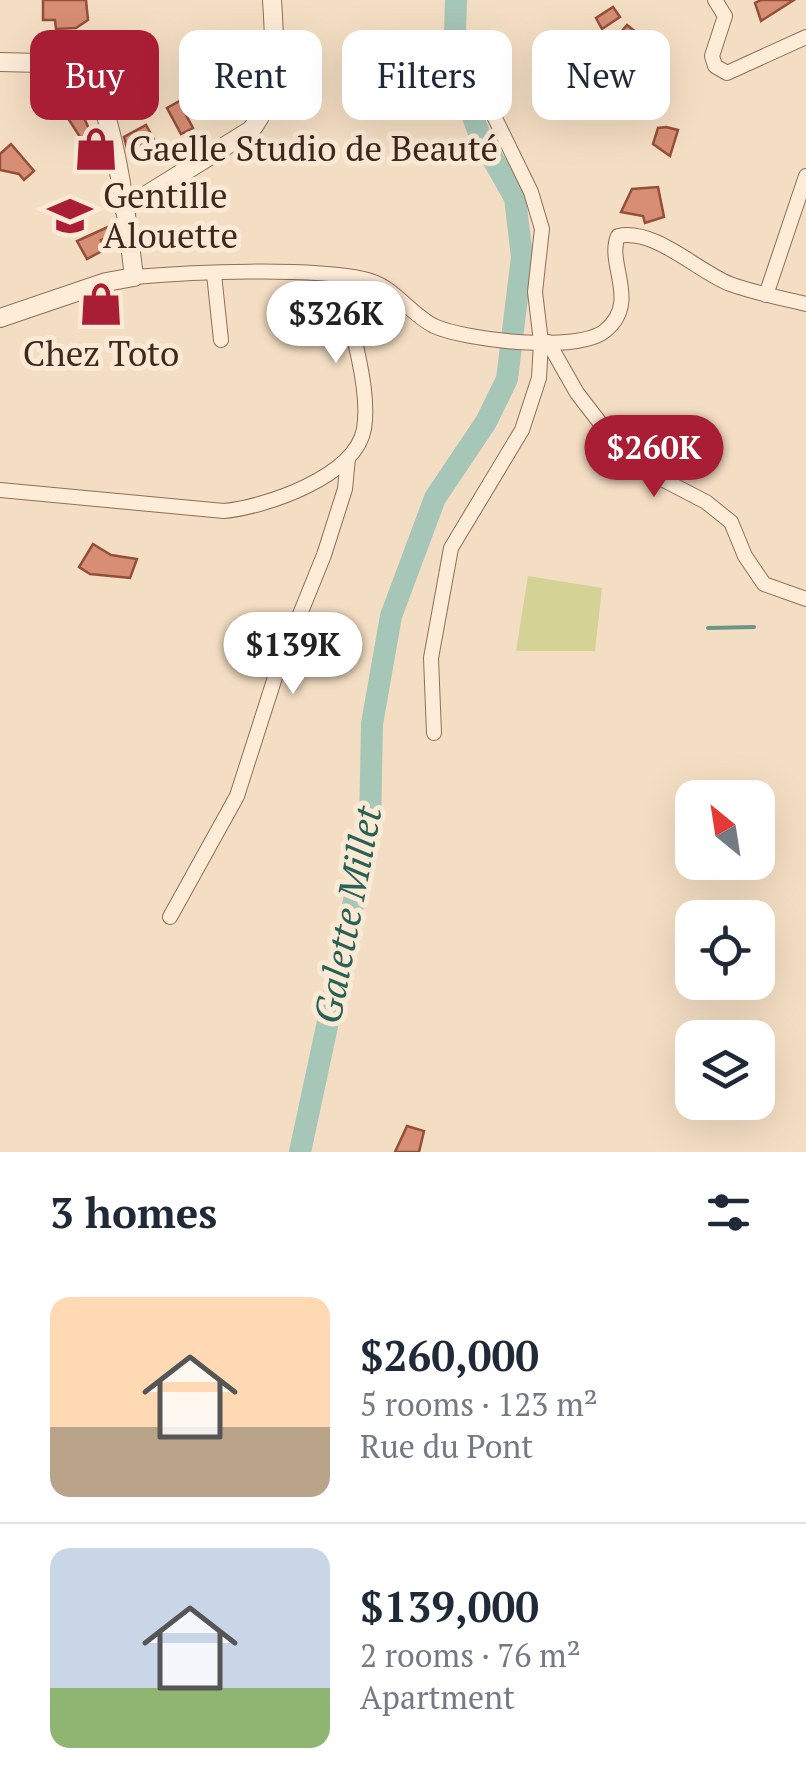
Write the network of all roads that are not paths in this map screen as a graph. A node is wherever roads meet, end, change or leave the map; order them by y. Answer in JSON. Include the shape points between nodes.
{"nodes":[{"id":1,"x":272,"y":0,"type":"edge"},
{"id":2,"x":714,"y":0,"type":"edge"},
{"id":3,"x":272,"y":30,"type":"edge"},
{"id":4,"x":806,"y":37,"type":"edge"},
{"id":5,"x":0,"y":62,"type":"edge"},
{"id":6,"x":259,"y":120,"type":"edge"},
{"id":7,"x":496,"y":120,"type":"edge"},
{"id":8,"x":805,"y":184,"type":"edge"},
{"id":9,"x":124,"y":209,"type":"junction"},
{"id":10,"x":214,"y":274,"type":"junction"},
{"id":11,"x":134,"y":277,"type":"junction"},
{"id":12,"x":338,"y":278,"type":"junction"},
{"id":13,"x":766,"y":295,"type":"junction"},
{"id":14,"x":806,"y":304,"type":"edge"},
{"id":15,"x":0,"y":318,"type":"edge"},
{"id":16,"x":221,"y":340,"type":"dead end"},
{"id":17,"x":540,"y":342,"type":"junction"},
{"id":18,"x":348,"y":458,"type":"junction"},
{"id":19,"x":0,"y":490,"type":"edge"},
{"id":20,"x":806,"y":599,"type":"edge"},
{"id":21,"x":434,"y":733,"type":"dead end"},
{"id":22,"x":170,"y":917,"type":"dead end"}],
"edges":[{"from":1,"to":3,"type":"street"},
{"from":2,"to":4,"type":"street","via":[[726,16],[712,56],[727,73]]},
{"from":5,"to":9,"type":"street","via":[[81,64],[93,76]]},
{"from":6,"to":9,"type":"street"},
{"from":7,"to":17,"type":"street","via":[[542,229],[535,292]]},
{"from":8,"to":13,"type":"street"},
{"from":9,"to":11,"type":"street"},
{"from":10,"to":11,"type":"street"},
{"from":10,"to":12,"type":"street"},
{"from":10,"to":16,"type":"street"},
{"from":11,"to":15,"type":"street"},
{"from":12,"to":17,"type":"street","via":[[380,284],[434,326]]},
{"from":12,"to":18,"type":"street","via":[[354,336],[364,431]]},
{"from":13,"to":14,"type":"street"},
{"from":13,"to":17,"type":"street","via":[[729,284],[646,239],[618,236],[622,295],[607,330],[585,341]]},
{"from":17,"to":20,"type":"street","via":[[632,464],[706,502],[731,522],[764,584]]},
{"from":17,"to":21,"type":"street","via":[[539,378],[522,430],[451,548],[431,658]]},
{"from":18,"to":19,"type":"street","via":[[278,500],[224,512]]},
{"from":18,"to":22,"type":"street","via":[[329,538],[236,796]]}]}
